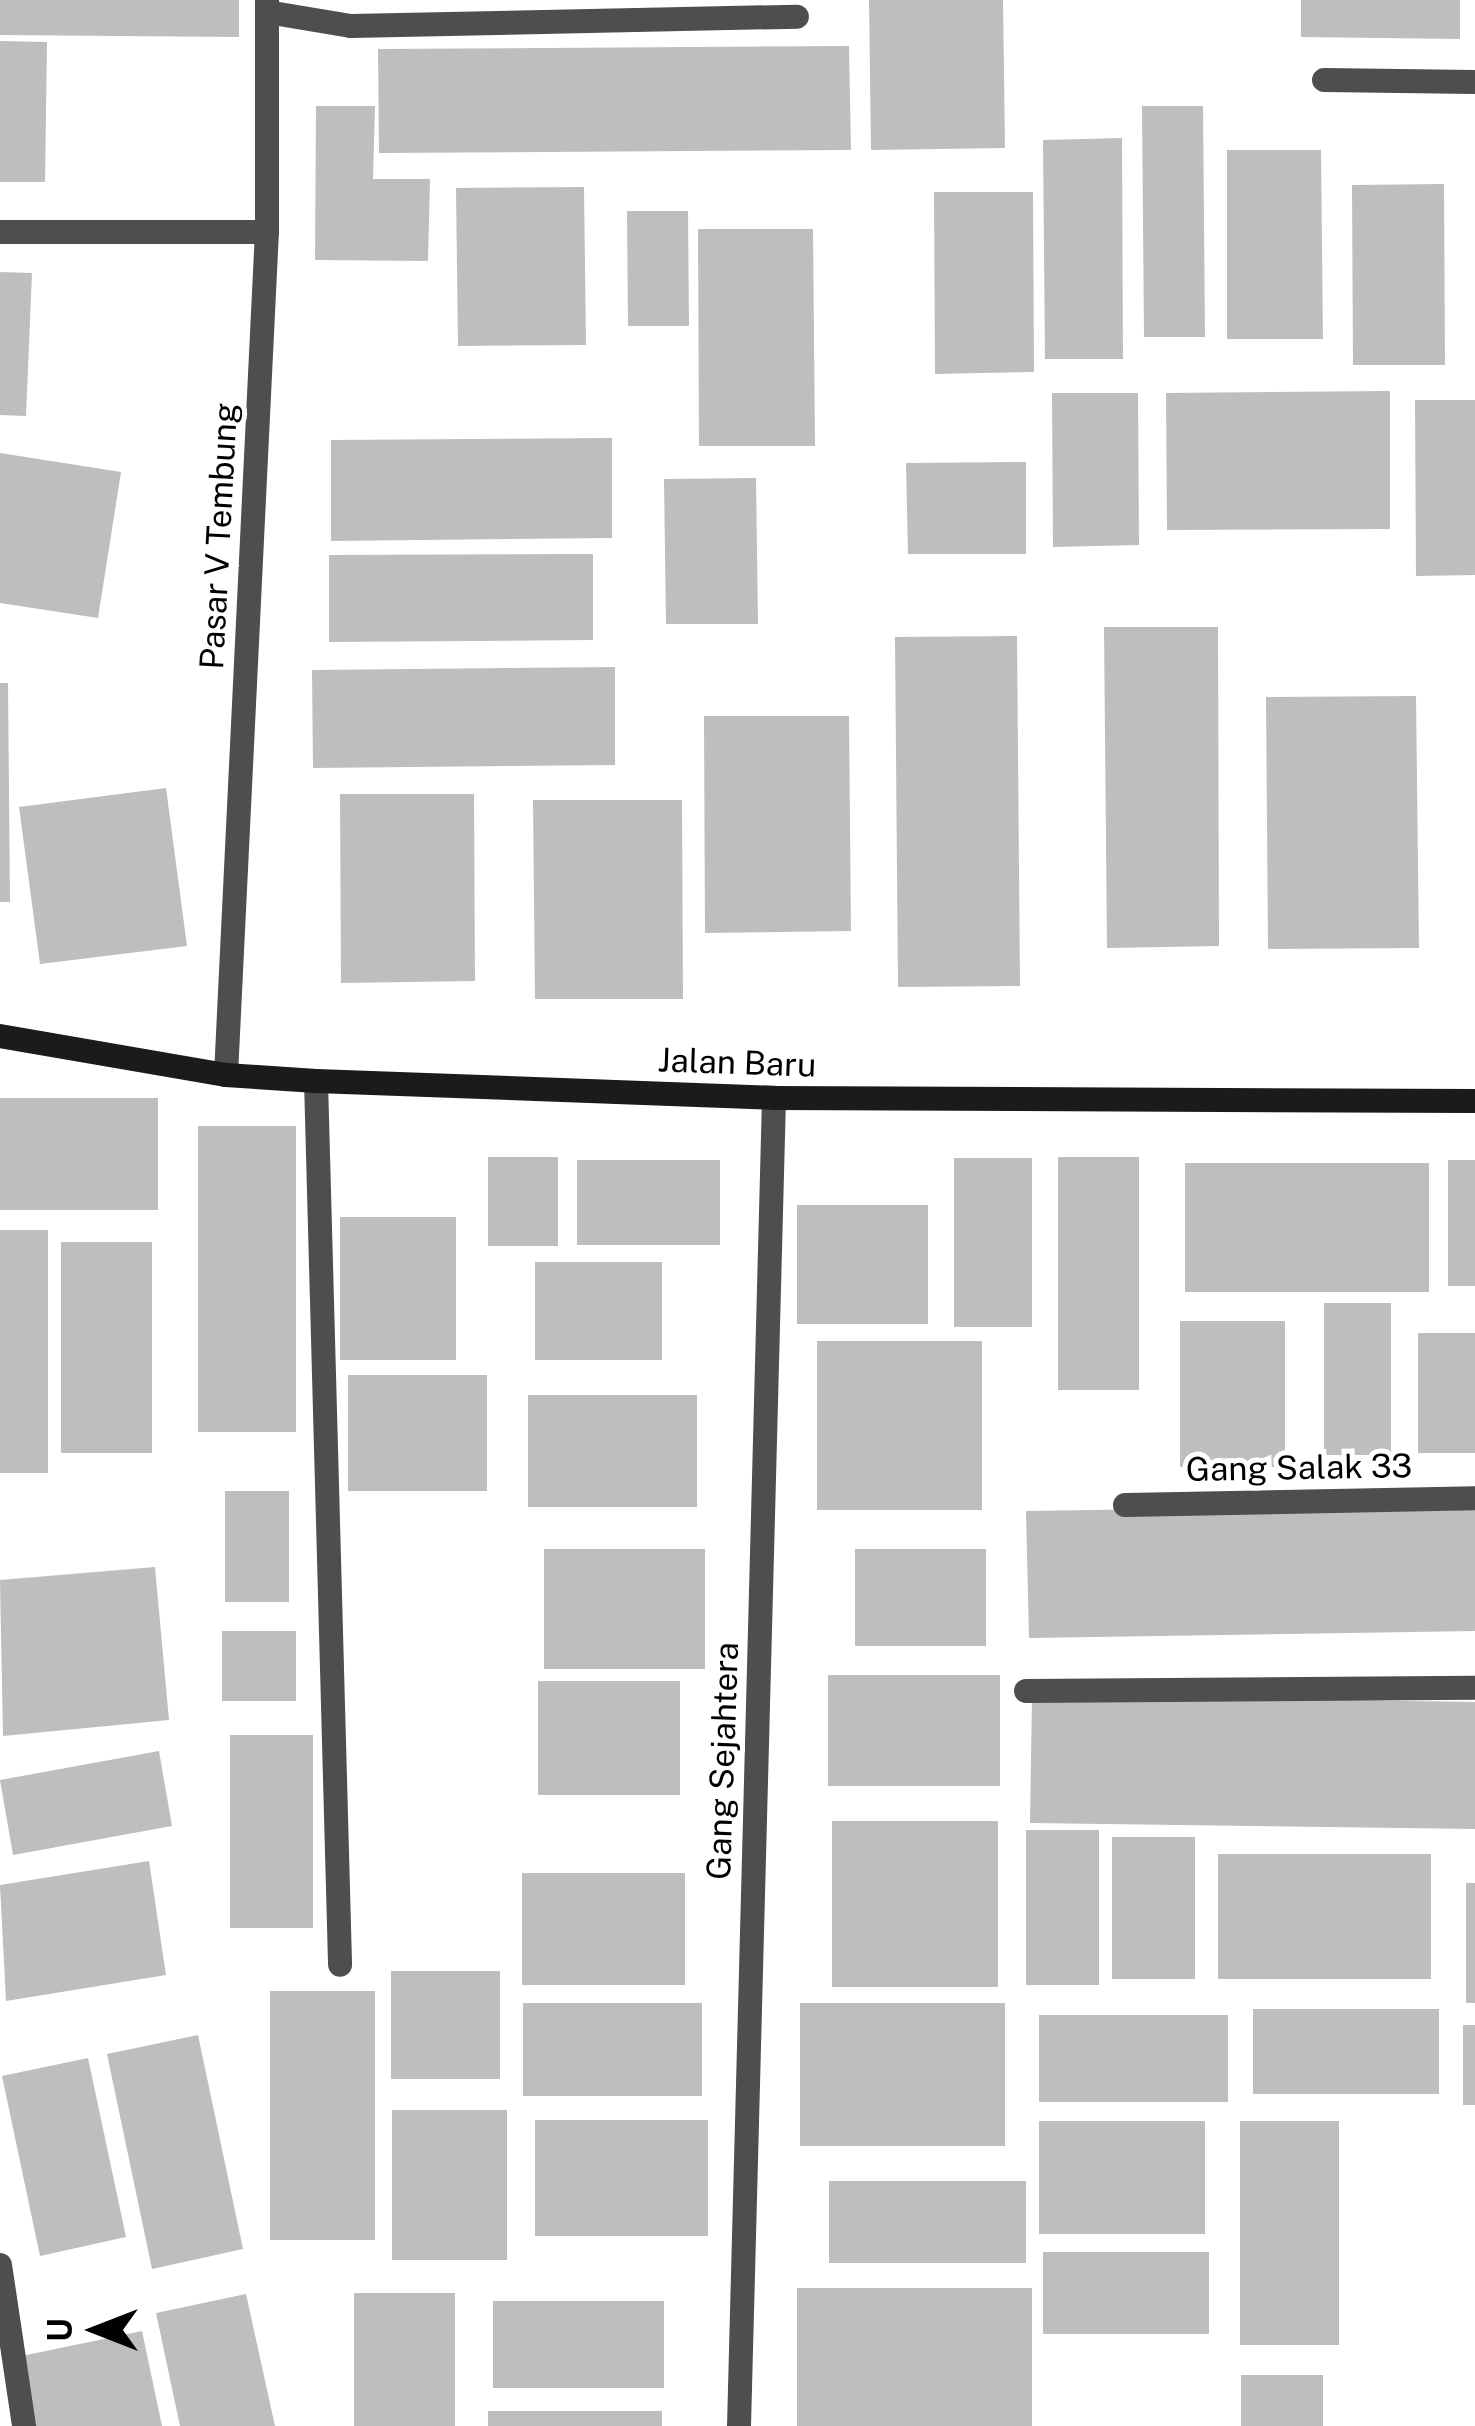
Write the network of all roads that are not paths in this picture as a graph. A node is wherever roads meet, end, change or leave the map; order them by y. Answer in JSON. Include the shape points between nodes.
{"nodes":[{"id":1,"x":267,"y":6,"type":"edge"},
{"id":2,"x":797,"y":17,"type":"dead end"},
{"id":3,"x":1324,"y":80,"type":"dead end"},
{"id":4,"x":1475,"y":82,"type":"edge"},
{"id":5,"x":0,"y":232,"type":"edge"},
{"id":6,"x":267,"y":232,"type":"junction"},
{"id":7,"x":0,"y":1036,"type":"edge"},
{"id":8,"x":226,"y":1075,"type":"junction"},
{"id":9,"x":316,"y":1081,"type":"junction"},
{"id":10,"x":774,"y":1098,"type":"junction"},
{"id":11,"x":1475,"y":1101,"type":"edge"},
{"id":12,"x":1475,"y":1498,"type":"edge"},
{"id":13,"x":1125,"y":1505,"type":"dead end"},
{"id":14,"x":1475,"y":1688,"type":"edge"},
{"id":15,"x":1026,"y":1691,"type":"dead end"},
{"id":16,"x":340,"y":1965,"type":"dead end"},
{"id":17,"x":0,"y":2265,"type":"edge"},
{"id":18,"x":24,"y":2426,"type":"edge"},
{"id":19,"x":739,"y":2426,"type":"edge"}],
"edges":[{"from":1,"to":2,"type":"street","via":[[351,26]]},
{"from":1,"to":6,"type":"street","name":"Pasar V Tembung"},
{"from":3,"to":4,"type":"street"},
{"from":5,"to":6,"type":"street"},
{"from":6,"to":8,"type":"street","name":"Pasar V Tembung"},
{"from":7,"to":8,"type":"main road","name":"Jalan Baru"},
{"from":8,"to":9,"type":"main road","name":"Jalan Baru"},
{"from":9,"to":10,"type":"main road","name":"Jalan Baru"},
{"from":9,"to":16,"type":"street"},
{"from":10,"to":11,"type":"main road","name":"Jalan Baru"},
{"from":10,"to":19,"type":"street","name":"Gang Sejahtera"},
{"from":12,"to":13,"type":"street","name":"Gang Salak 33"},
{"from":14,"to":15,"type":"street"},
{"from":17,"to":18,"type":"street"}]}
